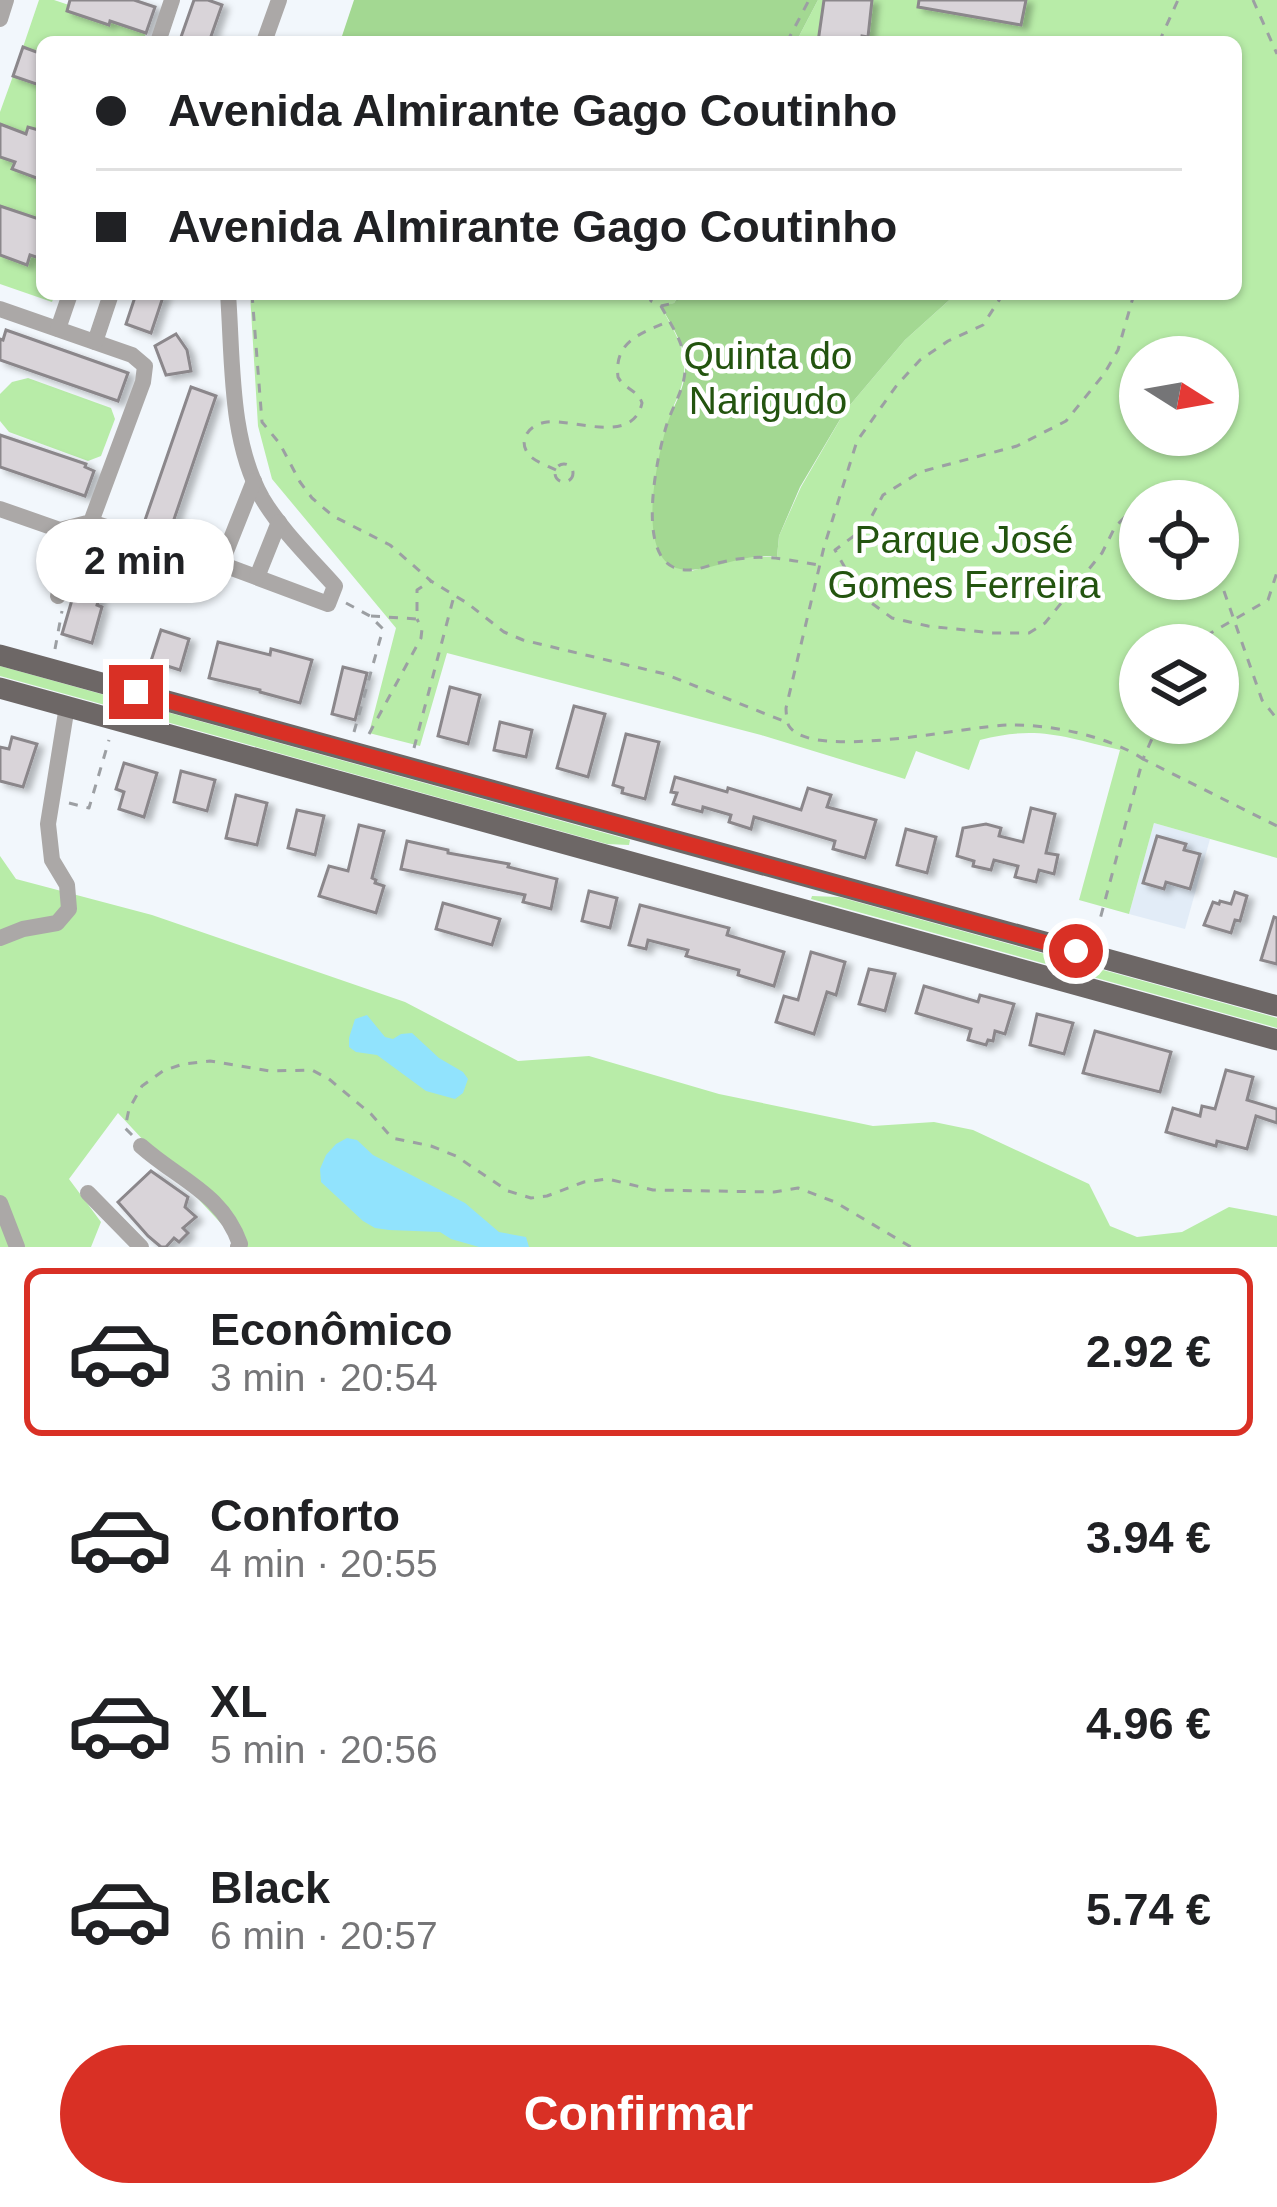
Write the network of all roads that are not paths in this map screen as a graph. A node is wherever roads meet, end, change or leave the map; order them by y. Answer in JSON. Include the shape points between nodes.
{"nodes":[{"id":1,"x":7,"y":0,"type":"edge"},
{"id":2,"x":172,"y":0,"type":"edge"},
{"id":3,"x":279,"y":0,"type":"edge"},
{"id":4,"x":0,"y":19,"type":"edge"},
{"id":5,"x":160,"y":36,"type":"edge"},
{"id":6,"x":266,"y":36,"type":"edge"},
{"id":7,"x":68,"y":300,"type":"edge"},
{"id":8,"x":109,"y":300,"type":"edge"},
{"id":9,"x":228,"y":300,"type":"edge"},
{"id":10,"x":0,"y":309,"type":"edge"},
{"id":11,"x":58,"y":329,"type":"junction"},
{"id":12,"x":95,"y":342,"type":"junction"},
{"id":13,"x":254,"y":481,"type":"junction"},
{"id":14,"x":0,"y":509,"type":"edge"},
{"id":15,"x":91,"y":522,"type":"junction"},
{"id":16,"x":280,"y":522,"type":"junction"},
{"id":17,"x":70,"y":528,"type":"junction"},
{"id":18,"x":307,"y":554,"type":"junction"},
{"id":19,"x":221,"y":564,"type":"junction"},
{"id":20,"x":256,"y":577,"type":"junction"},
{"id":21,"x":293,"y":591,"type":"junction"},
{"id":22,"x":58,"y":596,"type":"road end"},
{"id":23,"x":0,"y":655,"type":"edge"},
{"id":24,"x":0,"y":688,"type":"edge"},
{"id":25,"x":67,"y":706,"type":"junction"},
{"id":26,"x":708,"y":850,"type":"junction"},
{"id":27,"x":742,"y":859,"type":"junction"},
{"id":28,"x":700,"y":881,"type":"junction"},
{"id":29,"x":734,"y":890,"type":"junction"},
{"id":30,"x":0,"y":938,"type":"edge"},
{"id":31,"x":1277,"y":1006,"type":"edge"},
{"id":32,"x":1277,"y":1040,"type":"edge"},
{"id":33,"x":141,"y":1146,"type":"road end"},
{"id":34,"x":88,"y":1193,"type":"dead end"},
{"id":35,"x":0,"y":1203,"type":"edge"},
{"id":36,"x":17,"y":1247,"type":"edge"},
{"id":37,"x":141,"y":1247,"type":"edge"},
{"id":38,"x":238,"y":1247,"type":"edge"}],
"edges":[{"from":1,"to":4,"type":"street"},
{"from":2,"to":5,"type":"street"},
{"from":3,"to":6,"type":"street"},
{"from":7,"to":11,"type":"street"},
{"from":8,"to":12,"type":"street"},
{"from":9,"to":13,"type":"street","via":[[244,458]]},
{"from":10,"to":11,"type":"street"},
{"from":11,"to":12,"type":"street"},
{"from":12,"to":15,"type":"street","via":[[145,366]]},
{"from":13,"to":16,"type":"street"},
{"from":13,"to":19,"type":"street"},
{"from":14,"to":17,"type":"street"},
{"from":15,"to":17,"type":"street"},
{"from":15,"to":19,"type":"street"},
{"from":16,"to":18,"type":"street"},
{"from":16,"to":20,"type":"street"},
{"from":17,"to":22,"type":"street"},
{"from":18,"to":21,"type":"street"},
{"from":18,"to":21,"type":"street","via":[[335,586],[328,604]]},
{"from":19,"to":20,"type":"street"},
{"from":20,"to":21,"type":"street"},
{"from":23,"to":26,"type":"main road"},
{"from":24,"to":25,"type":"main road"},
{"from":25,"to":28,"type":"main road"},
{"from":25,"to":30,"type":"street","via":[[49,817],[52,860],[69,909],[57,923]]},
{"from":26,"to":27,"type":"main road"},
{"from":26,"to":28,"type":"main road"},
{"from":27,"to":29,"type":"main road"},
{"from":27,"to":31,"type":"main road"},
{"from":28,"to":29,"type":"main road"},
{"from":29,"to":32,"type":"main road"},
{"from":33,"to":38,"type":"street","via":[[197,1185],[234,1227]]},
{"from":34,"to":37,"type":"street"},
{"from":35,"to":36,"type":"street"}]}
